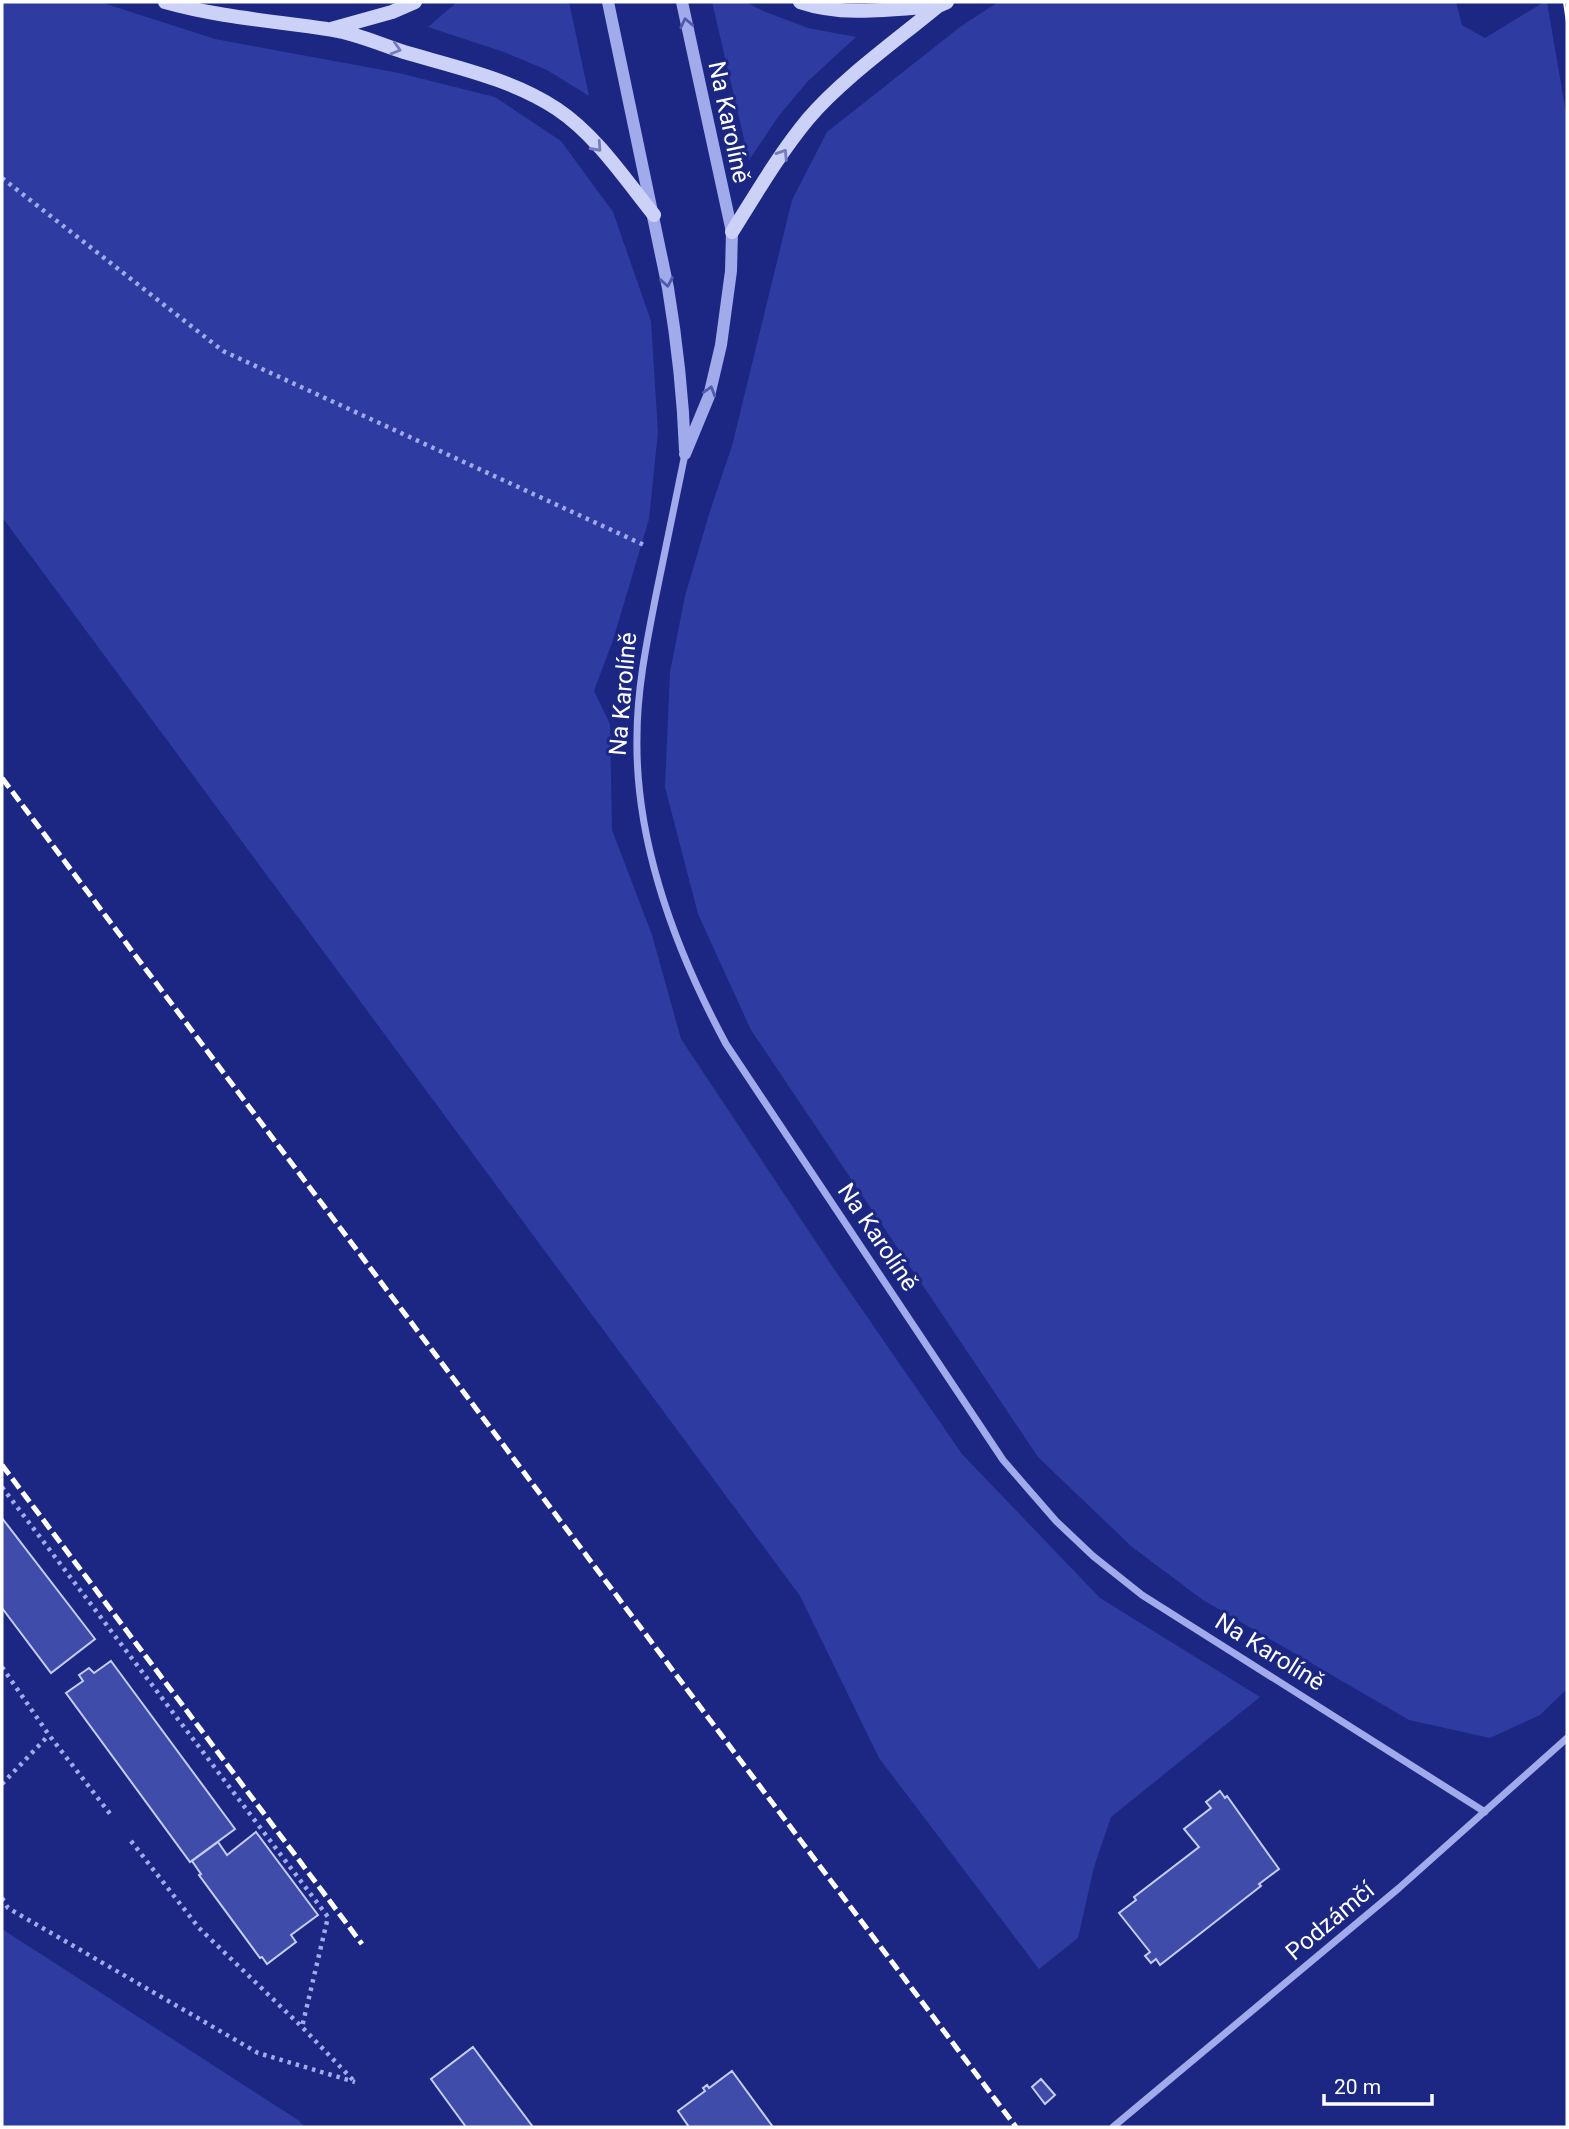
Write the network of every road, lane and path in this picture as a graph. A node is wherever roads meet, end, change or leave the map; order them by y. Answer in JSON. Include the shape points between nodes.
{"nodes":[{"id":1,"x":165,"y":2,"type":"edge"},
{"id":2,"x":415,"y":2,"type":"edge"},
{"id":3,"x":608,"y":2,"type":"edge"},
{"id":4,"x":682,"y":2,"type":"edge"},
{"id":5,"x":800,"y":2,"type":"edge"},
{"id":6,"x":943,"y":4,"type":"edge"},
{"id":7,"x":331,"y":29,"type":"junction"},
{"id":8,"x":2,"y":178,"type":"edge"},
{"id":9,"x":654,"y":215,"type":"junction"},
{"id":10,"x":732,"y":232,"type":"junction"},
{"id":11,"x":685,"y":454,"type":"junction"},
{"id":12,"x":664,"y":554,"type":"junction"},
{"id":13,"x":2,"y":1487,"type":"edge"},
{"id":14,"x":2,"y":1667,"type":"edge"},
{"id":15,"x":49,"y":1735,"type":"junction"},
{"id":16,"x":1567,"y":1738,"type":"edge"},
{"id":17,"x":2,"y":1784,"type":"edge"},
{"id":18,"x":1485,"y":1812,"type":"junction"},
{"id":19,"x":111,"y":1815,"type":"dead end"},
{"id":20,"x":131,"y":1841,"type":"dead end"},
{"id":21,"x":2,"y":1898,"type":"edge"},
{"id":22,"x":302,"y":2026,"type":"junction"},
{"id":23,"x":1113,"y":2127,"type":"edge"}],
"edges":[{"from":1,"to":7,"type":"main road"},
{"from":2,"to":7,"type":"main road"},
{"from":3,"to":9,"type":"street","name":"Na Karolíně"},
{"from":10,"to":4,"type":"street","name":"Na Karolíně","one_way":true},
{"from":5,"to":6,"type":"main road","via":[[851,11]]},
{"from":10,"to":6,"type":"main road","one_way":true,"via":[[808,119],[850,78]]},
{"from":7,"to":9,"type":"main road","one_way":true,"via":[[477,73],[542,100],[583,132]]},
{"from":8,"to":12,"type":"path","via":[[223,351]]},
{"from":9,"to":11,"type":"street","name":"Na Karolíně","one_way":true,"via":[[675,330]]},
{"from":11,"to":10,"type":"street","name":"Na Karolíně","one_way":true,"via":[[709,396],[721,345],[732,271]]},
{"from":11,"to":12,"type":"street","name":"Na Karolíně"},
{"from":12,"to":18,"type":"street","name":"Na Karolíně","via":[[639,701],[641,802],[657,877],[679,943],[708,1011],[745,1074],[1003,1460],[1056,1521],[1160,1607]]},
{"from":13,"to":22,"type":"path","via":[[328,1917]]},
{"from":14,"to":15,"type":"path"},
{"from":15,"to":17,"type":"path"},
{"from":15,"to":19,"type":"path"},
{"from":16,"to":18,"type":"street","name":"Podzámčí"},
{"from":18,"to":23,"type":"street","name":"Podzámčí"},
{"from":20,"to":22,"type":"path","via":[[199,1928]]},
{"from":21,"to":22,"type":"path","via":[[8,1908],[258,2053],[355,2082]]}]}
